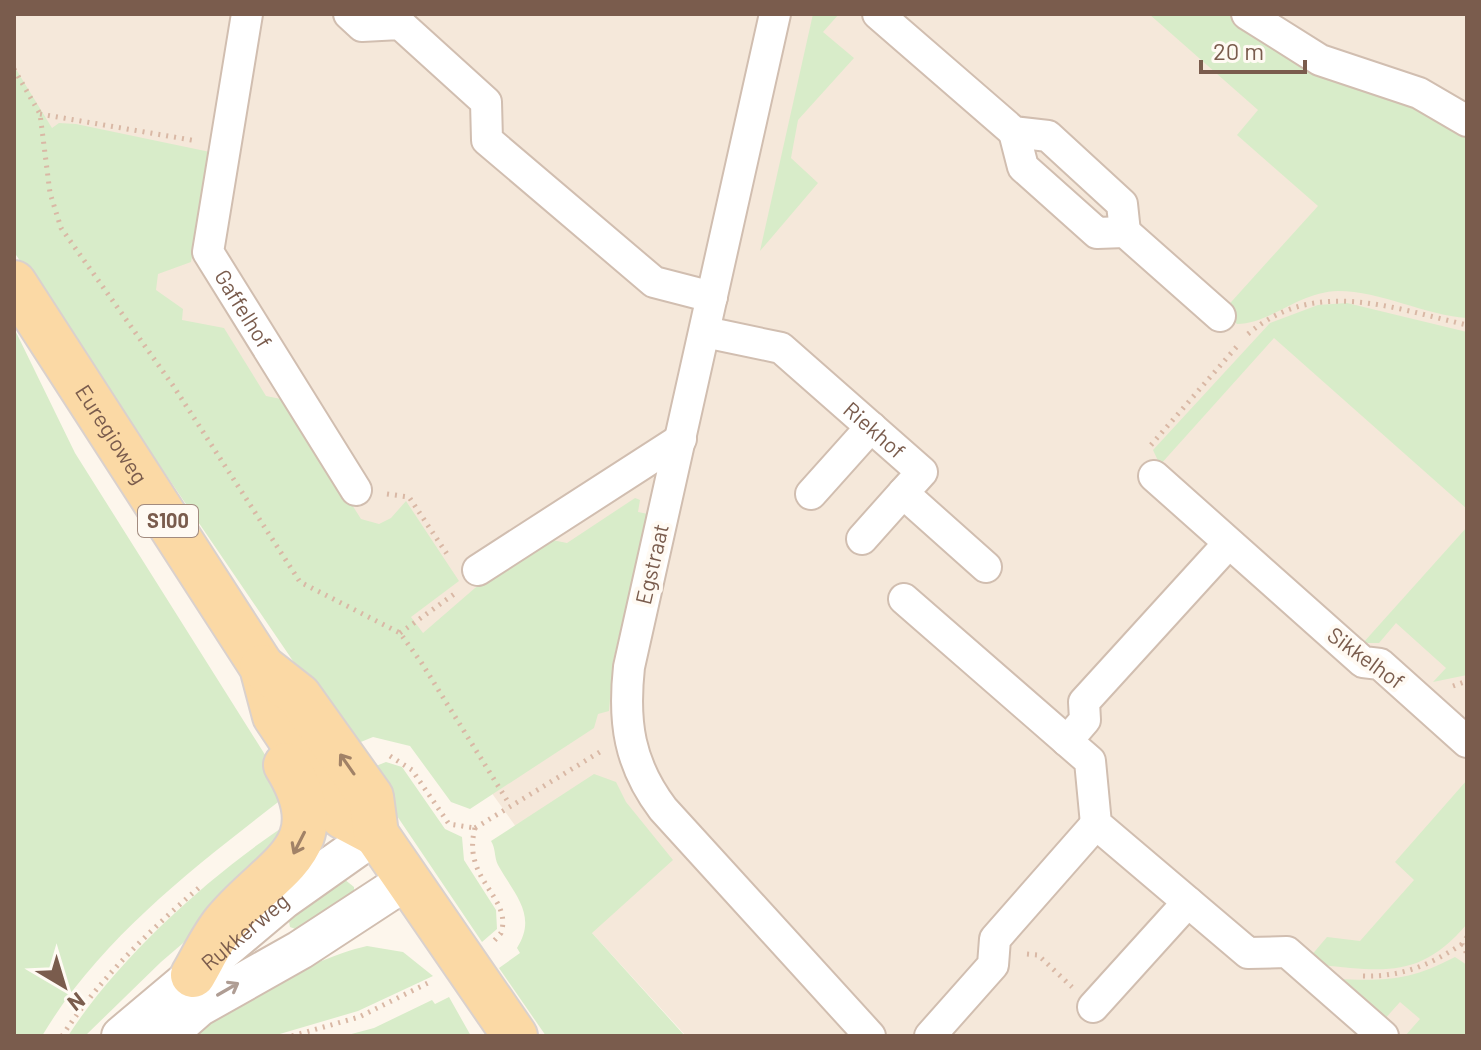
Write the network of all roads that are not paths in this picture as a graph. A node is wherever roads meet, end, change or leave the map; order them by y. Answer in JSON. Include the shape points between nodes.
{"nodes":[{"id":1,"x":247,"y":14,"type":"edge"},
{"id":2,"x":349,"y":14,"type":"edge"},
{"id":3,"x":775,"y":14,"type":"edge"},
{"id":4,"x":878,"y":14,"type":"edge"},
{"id":5,"x":1247,"y":14,"type":"edge"},
{"id":6,"x":1467,"y":121,"type":"edge"},
{"id":7,"x":14,"y":283,"type":"edge"},
{"id":8,"x":712,"y":297,"type":"junction"},
{"id":9,"x":1220,"y":316,"type":"dead end"},
{"id":10,"x":705,"y":332,"type":"junction"},
{"id":11,"x":871,"y":427,"type":"junction"},
{"id":12,"x":681,"y":439,"type":"junction"},
{"id":13,"x":1154,"y":476,"type":"road end"},
{"id":14,"x":356,"y":490,"type":"road end"},
{"id":15,"x":903,"y":493,"type":"junction"},
{"id":16,"x":811,"y":494,"type":"dead end"},
{"id":17,"x":862,"y":539,"type":"dead end"},
{"id":18,"x":1228,"y":544,"type":"junction"},
{"id":19,"x":986,"y":567,"type":"dead end"},
{"id":20,"x":473,"y":577,"type":"road end"},
{"id":21,"x":904,"y":599,"type":"dead end"},
{"id":22,"x":262,"y":667,"type":"junction"},
{"id":23,"x":1067,"y":741,"type":"junction"},
{"id":24,"x":1467,"y":742,"type":"edge"},
{"id":25,"x":1096,"y":824,"type":"junction"},
{"id":26,"x":376,"y":834,"type":"junction"},
{"id":27,"x":407,"y":880,"type":"junction"},
{"id":28,"x":1188,"y":902,"type":"junction"},
{"id":29,"x":193,"y":975,"type":"junction"},
{"id":30,"x":1093,"y":1007,"type":"road end"},
{"id":31,"x":121,"y":1036,"type":"edge"},
{"id":32,"x":166,"y":1036,"type":"edge"},
{"id":33,"x":515,"y":1036,"type":"edge"},
{"id":34,"x":870,"y":1036,"type":"edge"},
{"id":35,"x":930,"y":1036,"type":"edge"},
{"id":36,"x":1383,"y":1036,"type":"edge"}],
"edges":[{"from":1,"to":14,"type":"street","name":"Gaffelhof","via":[[208,252]]},
{"from":2,"to":8,"type":"street","via":[[362,26],[400,24],[486,102],[487,140],[654,282]]},
{"from":3,"to":8,"type":"street","name":"Egstraat"},
{"from":4,"to":9,"type":"street","via":[[1014,132],[1048,136],[1122,204],[1125,232]]},
{"from":5,"to":6,"type":"street","via":[[1320,60],[1419,93]]},
{"from":7,"to":22,"type":"main road","name":"Euregioweg","number":"S100"},
{"from":8,"to":10,"type":"street","name":"Egstraat"},
{"from":10,"to":11,"type":"street","name":"Riekhof","via":[[781,348]]},
{"from":10,"to":12,"type":"street","name":"Egstraat"},
{"from":11,"to":15,"type":"street","name":"Riekhof","via":[[922,472]]},
{"from":11,"to":16,"type":"street"},
{"from":12,"to":20,"type":"street"},
{"from":12,"to":34,"type":"street","name":"Egstraat","via":[[629,667],[628,740],[640,774],[663,809]]},
{"from":13,"to":18,"type":"street","name":"Sikkelhof"},
{"from":15,"to":17,"type":"street"},
{"from":15,"to":19,"type":"street","name":"Riekhof"},
{"from":18,"to":23,"type":"street","via":[[1084,702],[1085,720]]},
{"from":18,"to":24,"type":"street","name":"Sikkelhof","via":[[1363,662],[1380,664]]},
{"from":21,"to":23,"type":"street"},
{"from":22,"to":26,"type":"main road","name":"Euregioweg","number":"S100","via":[[275,716],[342,816]]},
{"from":22,"to":29,"type":"main road","one_way":true,"via":[[260,727],[298,786],[305,829],[281,871],[226,922]]},
{"from":23,"to":25,"type":"street","via":[[1090,761]]},
{"from":25,"to":28,"type":"street"},
{"from":25,"to":35,"type":"street","via":[[995,939],[993,965]]},
{"from":26,"to":27,"type":"main road","name":"Euregioweg","number":"S100"},
{"from":26,"to":29,"type":"street","name":"Rukkerweg","via":[[284,899]]},
{"from":32,"to":27,"type":"street","name":"Rukkerweg","one_way":true,"via":[[199,1007]]},
{"from":27,"to":33,"type":"main road","name":"Euregioweg","number":"S100"},
{"from":28,"to":30,"type":"street"},
{"from":28,"to":36,"type":"street","via":[[1248,953],[1287,952]]},
{"from":29,"to":31,"type":"street","name":"Rukkerweg"}]}
